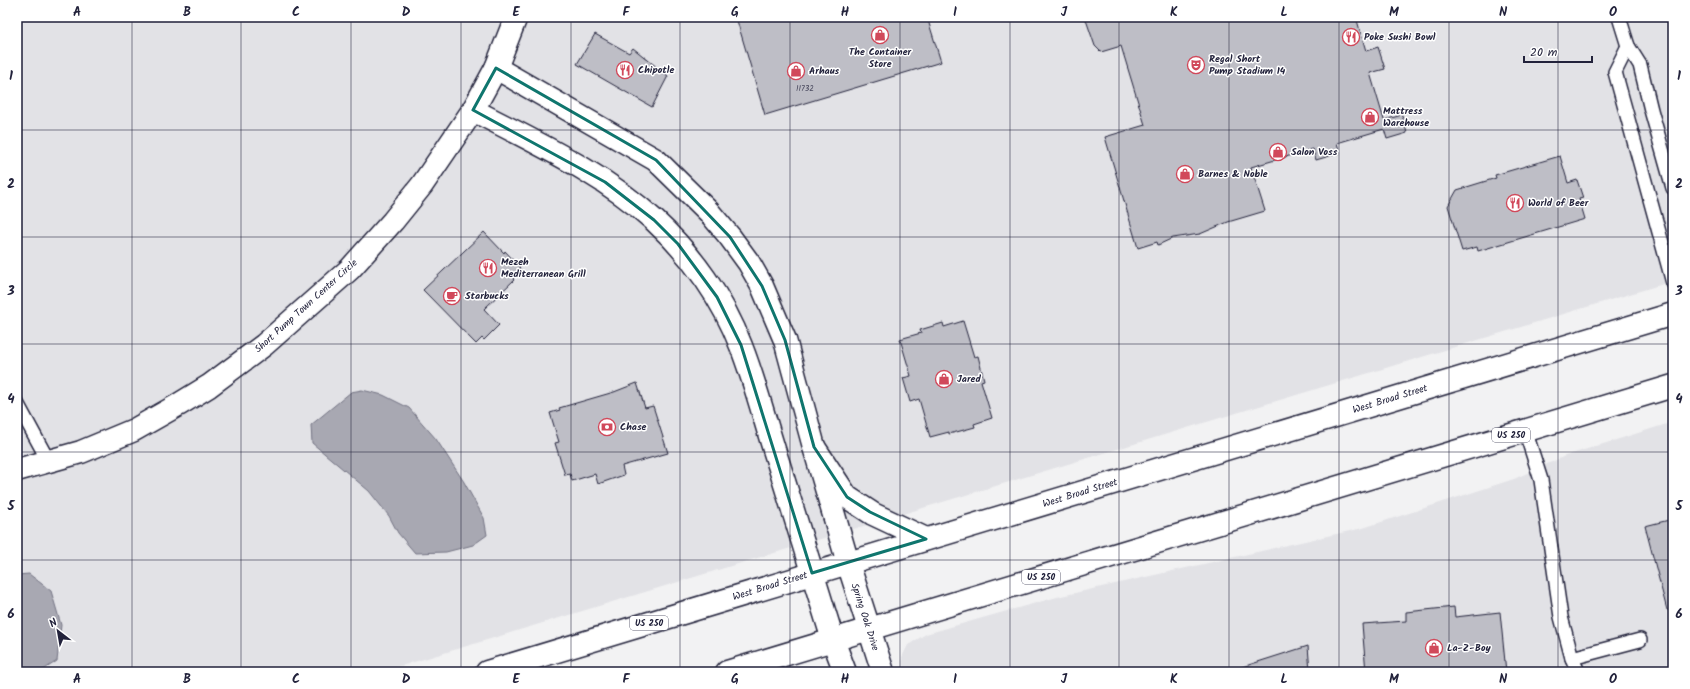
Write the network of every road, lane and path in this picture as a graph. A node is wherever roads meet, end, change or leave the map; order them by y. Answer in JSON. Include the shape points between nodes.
{"nodes":[{"id":1,"x":516,"y":17,"type":"edge"},
{"id":2,"x":1619,"y":17,"type":"edge"},
{"id":3,"x":1628,"y":46,"type":"junction"},
{"id":4,"x":496,"y":68,"type":"junction"},
{"id":5,"x":473,"y":110,"type":"junction"},
{"id":6,"x":1673,"y":188,"type":"edge"},
{"id":7,"x":1673,"y":283,"type":"edge"},
{"id":8,"x":1673,"y":314,"type":"edge"},
{"id":9,"x":1673,"y":386,"type":"edge"},
{"id":10,"x":17,"y":403,"type":"edge"},
{"id":11,"x":1525,"y":430,"type":"junction"},
{"id":12,"x":814,"y":447,"type":"junction"},
{"id":13,"x":49,"y":462,"type":"junction"},
{"id":14,"x":17,"y":470,"type":"edge"},
{"id":15,"x":926,"y":539,"type":"junction"},
{"id":16,"x":848,"y":563,"type":"junction"},
{"id":17,"x":812,"y":573,"type":"junction"},
{"id":18,"x":868,"y":629,"type":"junction"},
{"id":19,"x":833,"y":640,"type":"junction"},
{"id":20,"x":1640,"y":640,"type":"dead end"},
{"id":21,"x":1572,"y":658,"type":"junction"},
{"id":22,"x":487,"y":672,"type":"edge"},
{"id":23,"x":727,"y":672,"type":"edge"},
{"id":24,"x":845,"y":672,"type":"edge"},
{"id":25,"x":883,"y":672,"type":"edge"},
{"id":26,"x":1578,"y":672,"type":"edge"}],
"edges":[{"from":1,"to":4,"type":"main road","name":"Short Pump Town Center Circle"},
{"from":2,"to":3,"type":"lane"},
{"from":3,"to":6,"type":"lane","via":[[1640,65]]},
{"from":3,"to":7,"type":"lane","via":[[1615,72]]},
{"from":4,"to":5,"type":"main road","name":"Short Pump Town Center Circle"},
{"from":4,"to":12,"type":"main road","name":"Spring Oak Drive","via":[[656,160],[709,212],[730,237],[762,286],[785,340]]},
{"from":5,"to":13,"type":"main road","name":"Short Pump Town Center Circle","via":[[422,185],[392,222],[350,269],[264,345],[209,386],[134,430]]},
{"from":5,"to":17,"type":"main road","via":[[564,157],[605,182],[654,220],[678,244],[701,273],[717,297],[741,345]]},
{"from":8,"to":15,"type":"main road","name":"West Broad Street","number":"US 250"},
{"from":9,"to":11,"type":"main road","number":"US 250"},
{"from":10,"to":13,"type":"lane"},
{"from":11,"to":18,"type":"main road","number":"US 250"},
{"from":11,"to":21,"type":"lane","via":[[1541,480],[1561,617]]},
{"from":12,"to":15,"type":"main road","via":[[847,497],[873,514]]},
{"from":12,"to":16,"type":"main road","name":"Spring Oak Drive"},
{"from":13,"to":14,"type":"main road","name":"Short Pump Town Center Circle"},
{"from":15,"to":16,"type":"main road","name":"West Broad Street","number":"US 250"},
{"from":16,"to":17,"type":"main road","name":"West Broad Street","number":"US 250"},
{"from":16,"to":18,"type":"main road","name":"Spring Oak Drive"},
{"from":17,"to":19,"type":"main road"},
{"from":17,"to":22,"type":"main road","name":"West Broad Street","number":"US 250"},
{"from":18,"to":19,"type":"main road","number":"US 250"},
{"from":18,"to":25,"type":"main road","name":"Spring Oak Drive"},
{"from":19,"to":23,"type":"main road","number":"US 250"},
{"from":19,"to":24,"type":"main road"},
{"from":20,"to":21,"type":"lane"},
{"from":21,"to":26,"type":"lane"}]}
